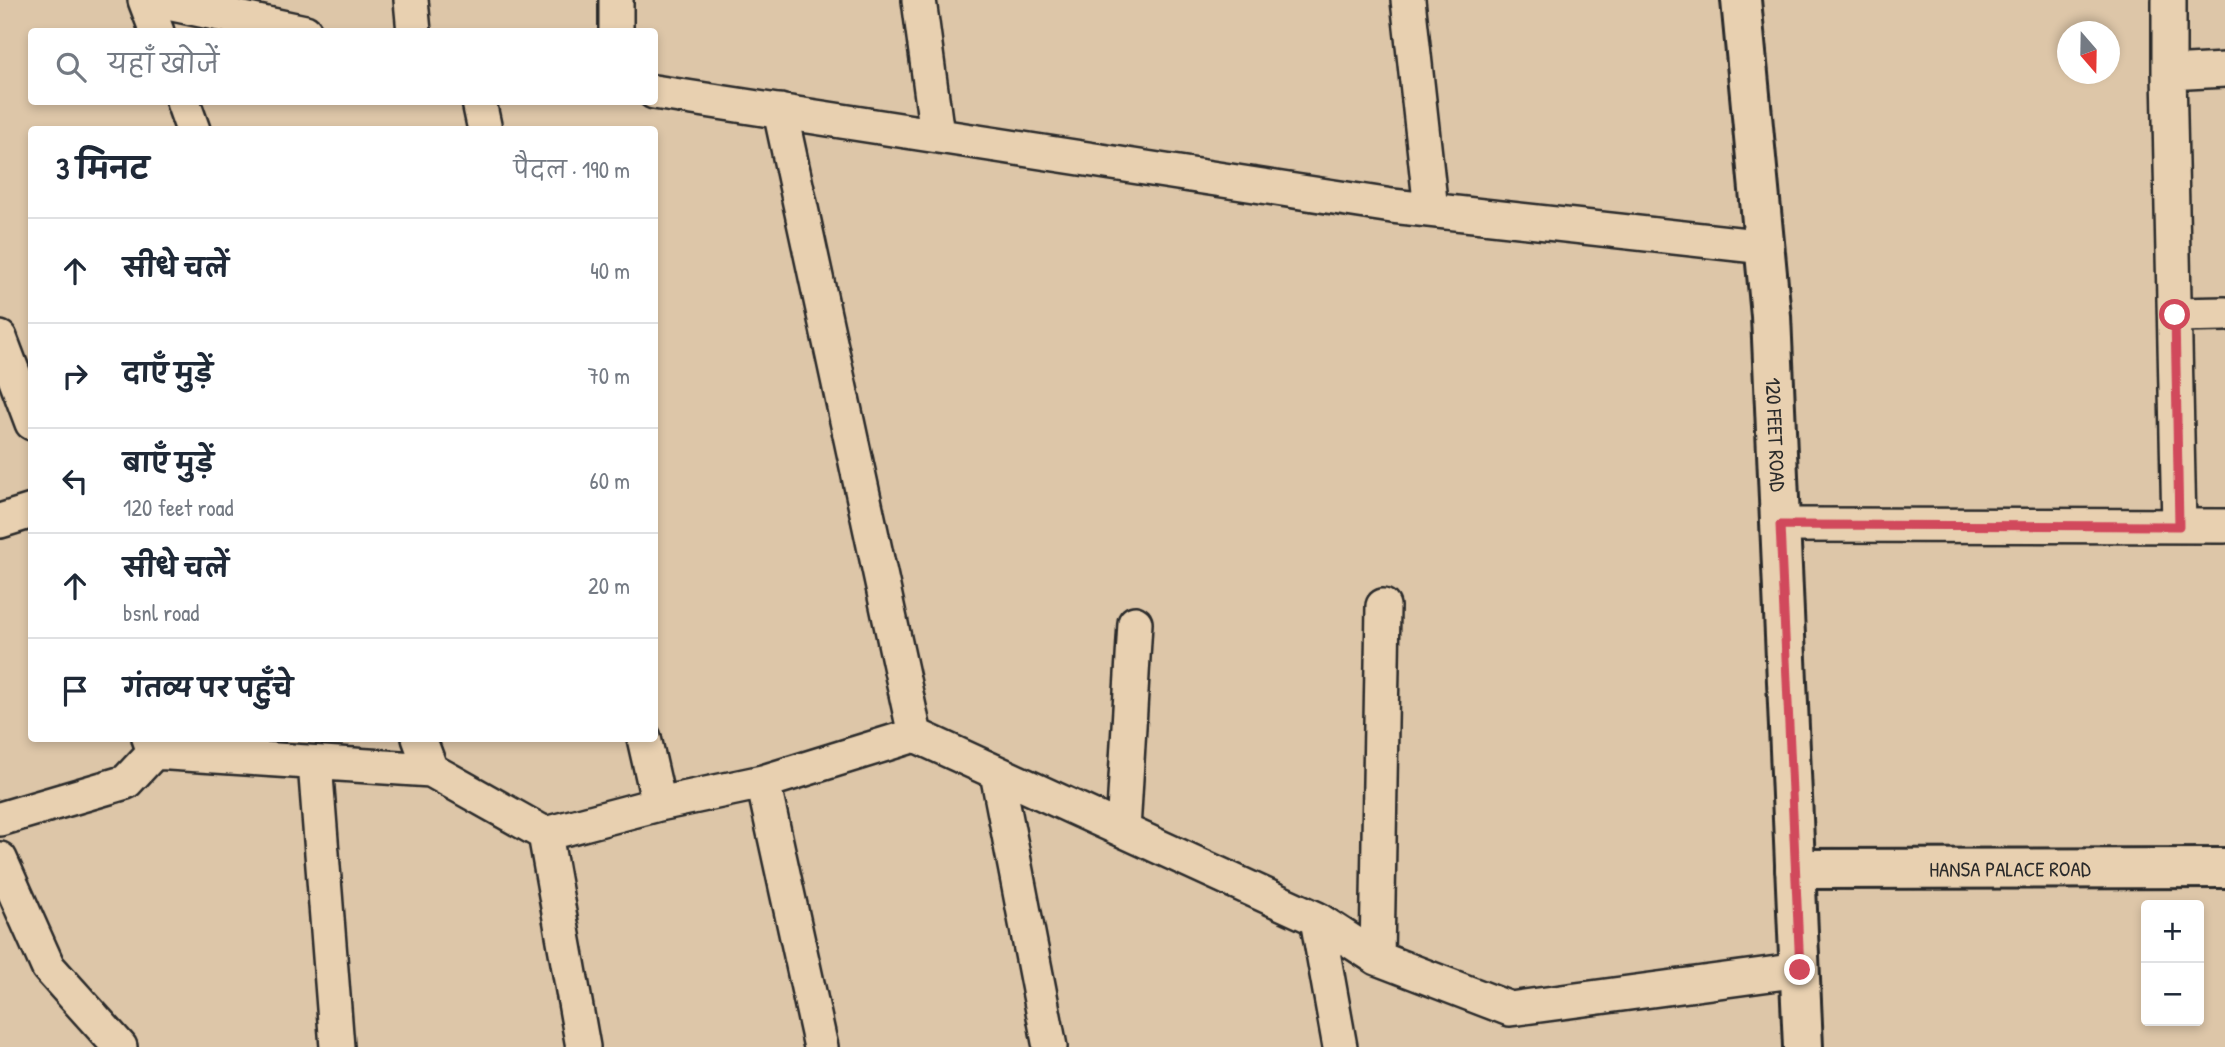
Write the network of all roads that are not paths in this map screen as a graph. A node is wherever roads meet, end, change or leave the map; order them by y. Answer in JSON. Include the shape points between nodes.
{"nodes":[{"id":1,"x":145,"y":0,"type":"edge"},
{"id":2,"x":154,"y":0,"type":"edge"},
{"id":3,"x":411,"y":0,"type":"edge"},
{"id":4,"x":616,"y":0,"type":"edge"},
{"id":5,"x":919,"y":0,"type":"edge"},
{"id":6,"x":1408,"y":0,"type":"edge"},
{"id":7,"x":1741,"y":0,"type":"edge"},
{"id":8,"x":2169,"y":0,"type":"edge"},
{"id":9,"x":155,"y":28,"type":"edge"},
{"id":10,"x":286,"y":28,"type":"edge"},
{"id":11,"x":414,"y":28,"type":"edge"},
{"id":12,"x":616,"y":28,"type":"edge"},
{"id":13,"x":2225,"y":69,"type":"edge"},
{"id":14,"x":2169,"y":73,"type":"junction"},
{"id":15,"x":658,"y":93,"type":"edge"},
{"id":16,"x":184,"y":105,"type":"edge"},
{"id":17,"x":480,"y":105,"type":"edge"},
{"id":18,"x":780,"y":111,"type":"junction"},
{"id":19,"x":192,"y":126,"type":"edge"},
{"id":20,"x":484,"y":126,"type":"edge"},
{"id":21,"x":937,"y":135,"type":"junction"},
{"id":22,"x":1431,"y":210,"type":"junction"},
{"id":23,"x":1765,"y":247,"type":"junction"},
{"id":24,"x":2225,"y":314,"type":"edge"},
{"id":25,"x":2175,"y":315,"type":"junction"},
{"id":26,"x":0,"y":338,"type":"edge"},
{"id":27,"x":28,"y":412,"type":"edge"},
{"id":28,"x":28,"y":512,"type":"edge"},
{"id":29,"x":0,"y":521,"type":"edge"},
{"id":30,"x":1780,"y":525,"type":"junction"},
{"id":31,"x":2179,"y":526,"type":"junction"},
{"id":32,"x":2225,"y":526,"type":"edge"},
{"id":33,"x":1383,"y":606,"type":"dead end"},
{"id":34,"x":1135,"y":623,"type":"dead end"},
{"id":35,"x":915,"y":735,"type":"junction"},
{"id":36,"x":420,"y":742,"type":"edge"},
{"id":37,"x":645,"y":742,"type":"edge"},
{"id":38,"x":151,"y":745,"type":"edge"},
{"id":39,"x":315,"y":762,"type":"junction"},
{"id":40,"x":431,"y":770,"type":"junction"},
{"id":41,"x":997,"y":773,"type":"junction"},
{"id":42,"x":763,"y":782,"type":"junction"},
{"id":43,"x":659,"y":804,"type":"junction"},
{"id":44,"x":0,"y":818,"type":"edge"},
{"id":45,"x":1124,"y":830,"type":"junction"},
{"id":46,"x":545,"y":834,"type":"junction"},
{"id":47,"x":0,"y":859,"type":"edge"},
{"id":48,"x":2225,"y":868,"type":"edge"},
{"id":49,"x":1795,"y":869,"type":"junction"},
{"id":50,"x":1317,"y":919,"type":"junction"},
{"id":51,"x":1377,"y":958,"type":"junction"},
{"id":52,"x":1800,"y":970,"type":"junction"},
{"id":53,"x":120,"y":1047,"type":"edge"},
{"id":54,"x":337,"y":1047,"type":"edge"},
{"id":55,"x":583,"y":1047,"type":"edge"},
{"id":56,"x":821,"y":1047,"type":"edge"},
{"id":57,"x":1050,"y":1047,"type":"edge"},
{"id":58,"x":1340,"y":1047,"type":"edge"},
{"id":59,"x":1803,"y":1047,"type":"edge"}],
"edges":[{"from":1,"to":9,"type":"street"},
{"from":2,"to":10,"type":"street"},
{"from":3,"to":11,"type":"street"},
{"from":4,"to":12,"type":"street"},
{"from":5,"to":21,"type":"street"},
{"from":6,"to":22,"type":"street"},
{"from":7,"to":23,"type":"street","name":"120 FEET ROAD"},
{"from":8,"to":14,"type":"street"},
{"from":13,"to":14,"type":"street"},
{"from":14,"to":25,"type":"street"},
{"from":15,"to":18,"type":"street"},
{"from":16,"to":19,"type":"street"},
{"from":17,"to":20,"type":"street"},
{"from":18,"to":21,"type":"street"},
{"from":18,"to":35,"type":"street"},
{"from":21,"to":22,"type":"street"},
{"from":22,"to":23,"type":"street"},
{"from":23,"to":30,"type":"street","name":"120 FEET ROAD"},
{"from":24,"to":25,"type":"street"},
{"from":25,"to":31,"type":"street"},
{"from":26,"to":27,"type":"street"},
{"from":28,"to":29,"type":"street"},
{"from":30,"to":31,"type":"street"},
{"from":30,"to":49,"type":"street","name":"120 FEET ROAD"},
{"from":31,"to":32,"type":"street"},
{"from":33,"to":51,"type":"street"},
{"from":34,"to":45,"type":"street"},
{"from":35,"to":41,"type":"street"},
{"from":35,"to":42,"type":"street"},
{"from":36,"to":40,"type":"street"},
{"from":37,"to":43,"type":"street"},
{"from":38,"to":39,"type":"street"},
{"from":38,"to":44,"type":"street","via":[[126,782]]},
{"from":39,"to":40,"type":"street"},
{"from":39,"to":54,"type":"street"},
{"from":40,"to":46,"type":"street"},
{"from":41,"to":45,"type":"street"},
{"from":41,"to":57,"type":"street"},
{"from":42,"to":43,"type":"street"},
{"from":42,"to":56,"type":"street"},
{"from":43,"to":46,"type":"street"},
{"from":45,"to":50,"type":"street"},
{"from":46,"to":55,"type":"street"},
{"from":47,"to":53,"type":"street","via":[[48,967]]},
{"from":48,"to":49,"type":"street","name":"HANSA PALACE ROAD"},
{"from":49,"to":52,"type":"street","name":"120 FEET ROAD"},
{"from":50,"to":51,"type":"street"},
{"from":50,"to":58,"type":"street"},
{"from":51,"to":52,"type":"street","via":[[1510,1009]]},
{"from":52,"to":59,"type":"street","name":"120 FEET ROAD"}]}
